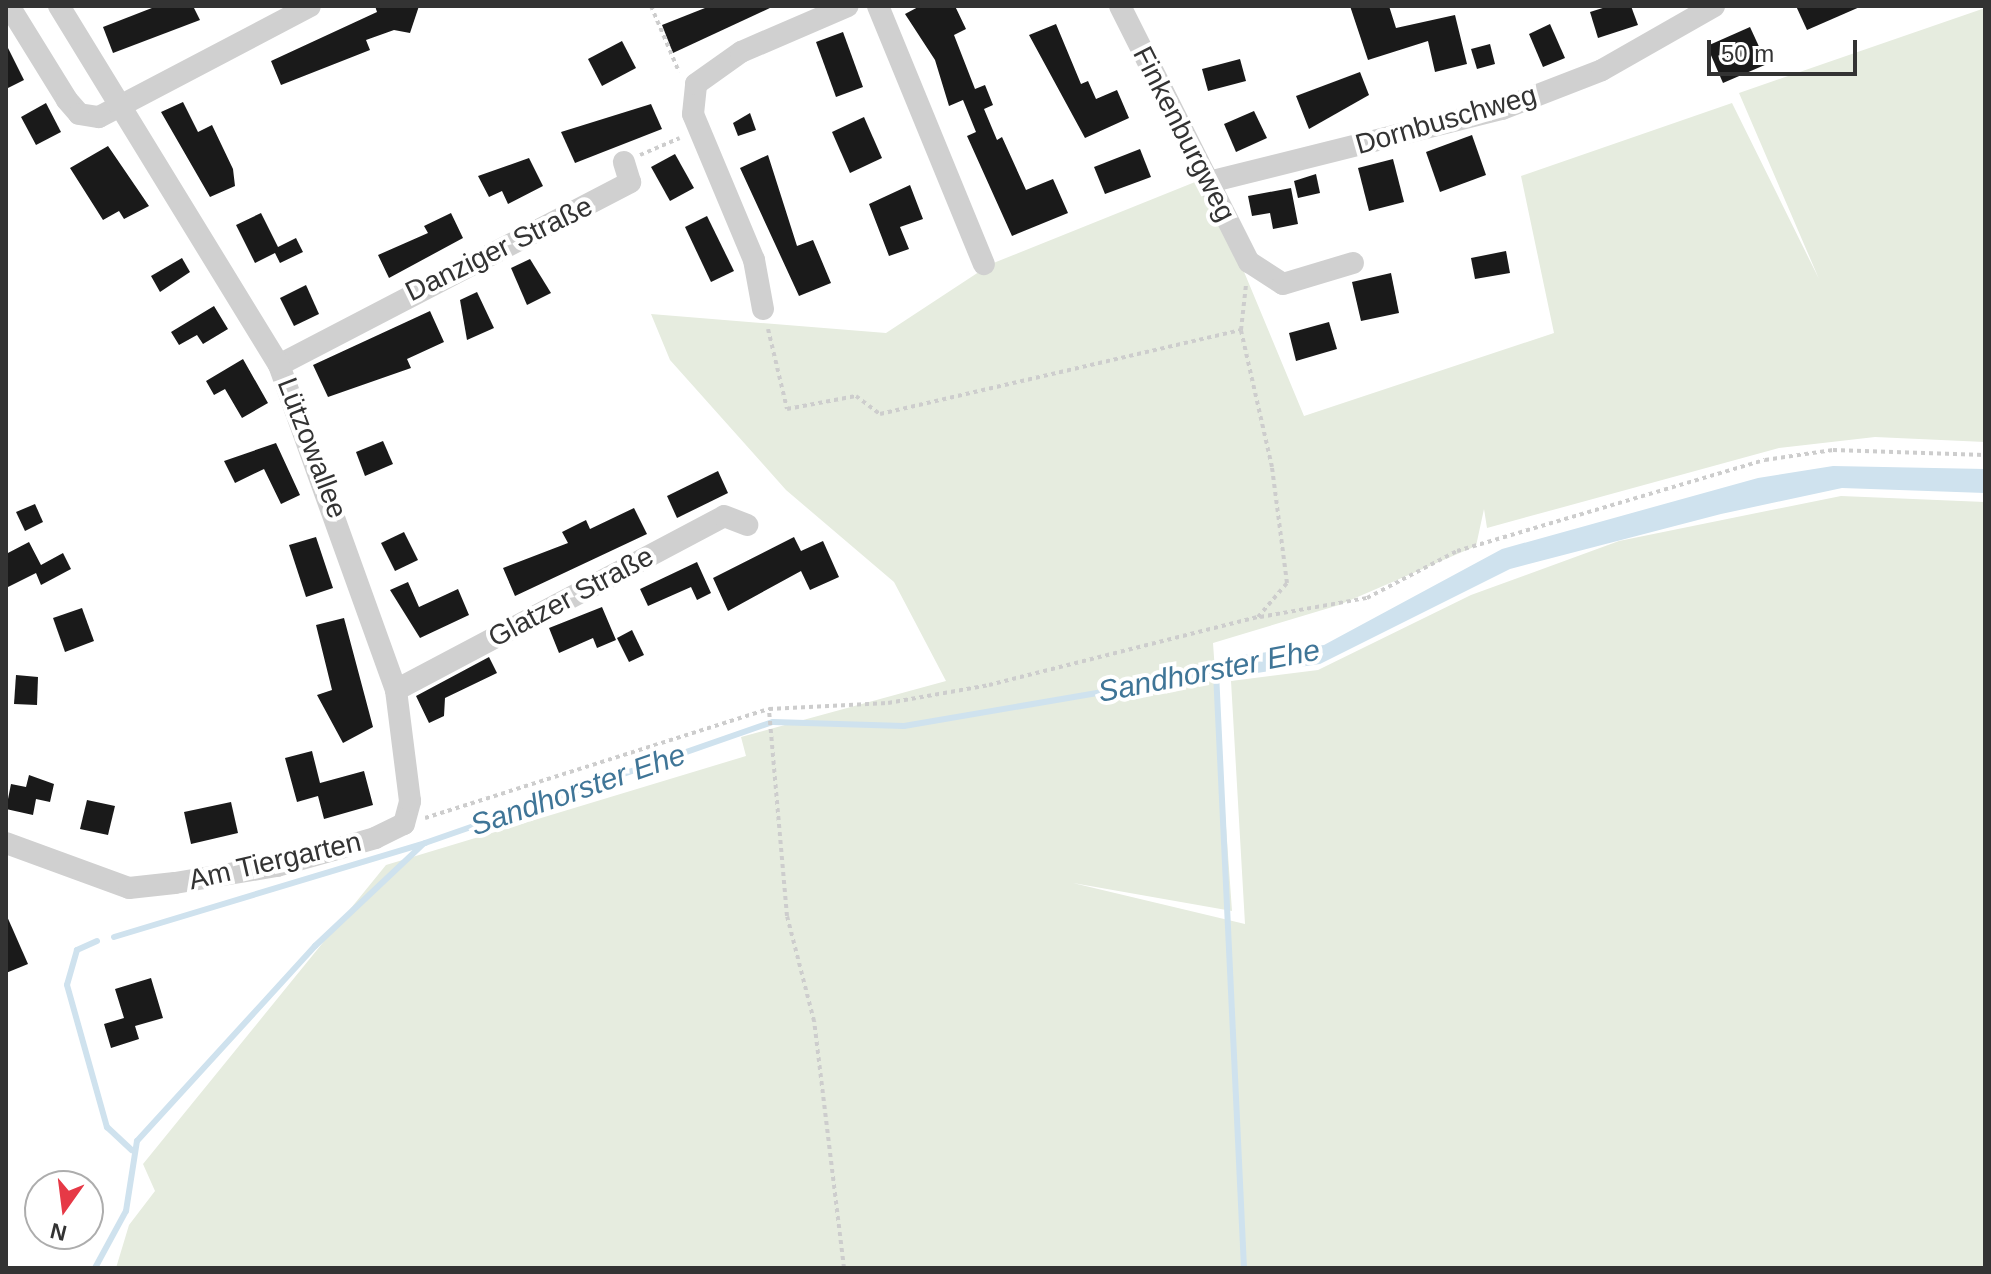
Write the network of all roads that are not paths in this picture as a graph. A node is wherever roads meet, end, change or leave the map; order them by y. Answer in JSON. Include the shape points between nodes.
{"nodes":[{"id":1,"x":9,"y":6,"type":"edge"},
{"id":2,"x":59,"y":6,"type":"edge"},
{"id":3,"x":310,"y":6,"type":"edge"},
{"id":4,"x":848,"y":6,"type":"edge"},
{"id":5,"x":878,"y":6,"type":"edge"},
{"id":6,"x":1120,"y":6,"type":"edge"},
{"id":7,"x":1714,"y":6,"type":"edge"},
{"id":8,"x":123,"y":105,"type":"junction"},
{"id":9,"x":624,"y":162,"type":"road end"},
{"id":10,"x":1209,"y":182,"type":"junction"},
{"id":11,"x":1353,"y":263,"type":"dead end"},
{"id":12,"x":984,"y":264,"type":"dead end"},
{"id":13,"x":763,"y":309,"type":"road end"},
{"id":14,"x":279,"y":365,"type":"junction"},
{"id":15,"x":747,"y":525,"type":"dead end"},
{"id":16,"x":396,"y":690,"type":"junction"},
{"id":17,"x":404,"y":824,"type":"joint"},
{"id":18,"x":6,"y":843,"type":"edge"}],
"edges":[{"from":1,"to":8,"type":"street","via":[[79,114],[99,117]]},
{"from":2,"to":8,"type":"street","name":"Lützowallee"},
{"from":3,"to":8,"type":"street"},
{"from":4,"to":13,"type":"street","via":[[741,52],[696,84],[692,99],[698,129],[754,260]]},
{"from":5,"to":12,"type":"street"},
{"from":6,"to":10,"type":"street","name":"Finkenburgweg"},
{"from":7,"to":10,"type":"street","name":"Dornbuschweg","via":[[1602,70],[1502,109]]},
{"from":8,"to":14,"type":"street","name":"Lützowallee"},
{"from":9,"to":14,"type":"street","name":"Danziger Straße","via":[[630,182]]},
{"from":10,"to":11,"type":"street","name":"Finkenburgweg","via":[[1249,262],[1283,284]]},
{"from":14,"to":16,"type":"street","name":"Lützowallee"},
{"from":15,"to":16,"type":"street","name":"Glatzer Straße","via":[[724,516]]},
{"from":16,"to":17,"type":"street","name":"Lützowallee","via":[[410,801]]},
{"from":17,"to":18,"type":"street","name":"Am Tiergarten","via":[[277,866],[129,888]]}]}
